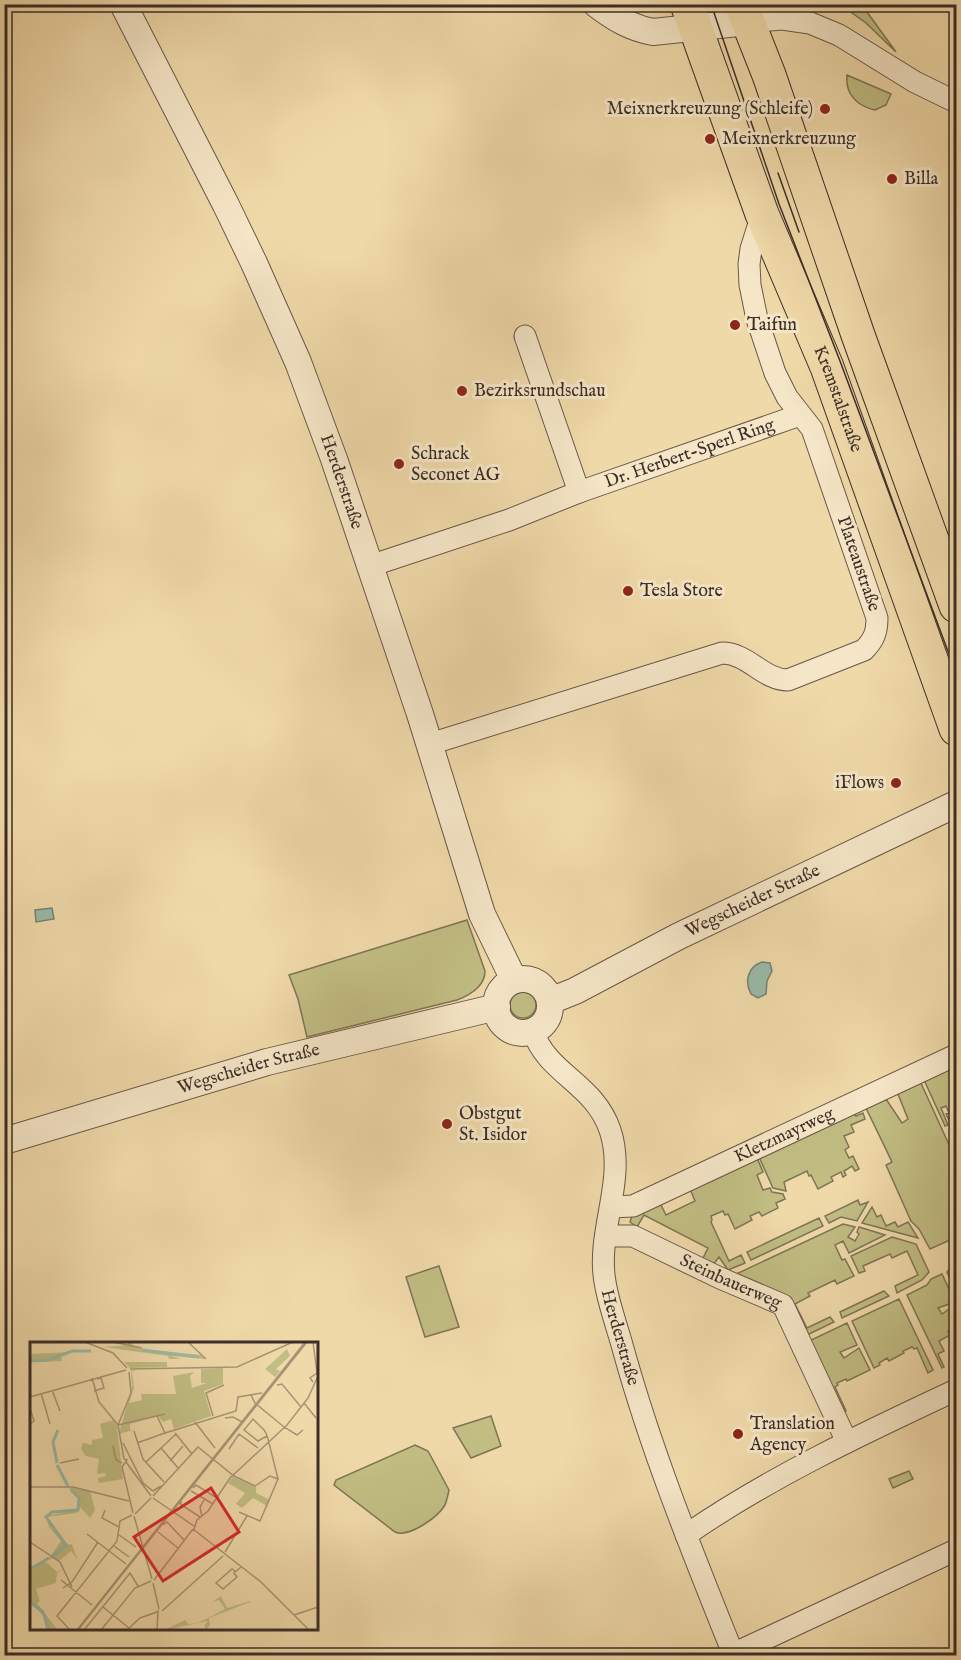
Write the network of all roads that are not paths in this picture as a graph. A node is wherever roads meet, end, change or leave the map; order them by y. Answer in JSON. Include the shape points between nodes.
{"nodes":[{"id":1,"x":123,"y":4,"type":"edge"},
{"id":2,"x":596,"y":4,"type":"edge"},
{"id":3,"x":744,"y":13,"type":"edge"},
{"id":4,"x":691,"y":16,"type":"edge"},
{"id":5,"x":957,"y":102,"type":"edge"},
{"id":6,"x":762,"y":214,"type":"junction"},
{"id":7,"x":525,"y":336,"type":"dead end"},
{"id":8,"x":800,"y":415,"type":"junction"},
{"id":9,"x":579,"y":492,"type":"junction"},
{"id":10,"x":370,"y":566,"type":"junction"},
{"id":11,"x":957,"y":606,"type":"edge"},
{"id":12,"x":957,"y":729,"type":"edge"},
{"id":13,"x":430,"y":744,"type":"junction"},
{"id":14,"x":957,"y":804,"type":"edge"},
{"id":15,"x":513,"y":981,"type":"junction"},
{"id":16,"x":550,"y":1001,"type":"junction"},
{"id":17,"x":496,"y":1007,"type":"junction"},
{"id":18,"x":533,"y":1031,"type":"junction"},
{"id":19,"x":957,"y":1055,"type":"edge"},
{"id":20,"x":4,"y":1141,"type":"edge"},
{"id":21,"x":611,"y":1207,"type":"junction"},
{"id":22,"x":606,"y":1236,"type":"junction"},
{"id":23,"x":957,"y":1390,"type":"edge"},
{"id":24,"x":848,"y":1442,"type":"junction"},
{"id":25,"x":686,"y":1536,"type":"junction"},
{"id":26,"x":957,"y":1550,"type":"edge"},
{"id":27,"x":733,"y":1655,"type":"edge"}],
"edges":[{"from":1,"to":10,"type":"street","name":"Herderstraße","via":[[276,312],[319,418]]},
{"from":2,"to":4,"type":"street","via":[[624,23],[653,32]]},
{"from":3,"to":4,"type":"street"},
{"from":3,"to":5,"type":"street","via":[[819,26]]},
{"from":3,"to":11,"type":"main road"},
{"from":4,"to":6,"type":"main road","name":"Kremstalstraße"},
{"from":6,"to":8,"type":"street","name":"Plateaustraße","via":[[751,249],[750,285],[775,373]]},
{"from":6,"to":12,"type":"main road","name":"Kremstalstraße","via":[[827,367]]},
{"from":7,"to":9,"type":"street"},
{"from":8,"to":9,"type":"street","name":"Dr. Herbert-Sperl Ring"},
{"from":8,"to":13,"type":"street","name":"Plateaustraße","via":[[812,429],[877,618],[873,642],[864,650],[788,680],[778,680],[740,656],[722,653]]},
{"from":9,"to":10,"type":"street","name":"Dr. Herbert-Sperl Ring","via":[[509,520]]},
{"from":10,"to":13,"type":"street","name":"Herderstraße"},
{"from":13,"to":15,"type":"street","name":"Herderstraße","via":[[482,914]]},
{"from":14,"to":16,"type":"street","name":"Wegscheider Straße"},
{"from":15,"to":16,"type":"street","via":[[540,984]]},
{"from":15,"to":17,"type":"street","via":[[500,993]]},
{"from":16,"to":18,"type":"street","via":[[547,1019]]},
{"from":17,"to":18,"type":"street","via":[[507,1027],[522,1033]]},
{"from":17,"to":20,"type":"street","name":"Wegscheider Straße","via":[[267,1062]]},
{"from":18,"to":21,"type":"street","name":"Herderstraße","via":[[552,1063],[593,1098],[609,1128],[615,1164]]},
{"from":19,"to":21,"type":"street","name":"Kletzmayrweg","via":[[633,1206]]},
{"from":21,"to":22,"type":"street","name":"Herderstraße"},
{"from":22,"to":24,"type":"street","name":"Steinbauerweg","via":[[633,1236],[783,1305]]},
{"from":22,"to":25,"type":"street","name":"Herderstraße","via":[[605,1284],[635,1392]]},
{"from":23,"to":24,"type":"street"},
{"from":24,"to":25,"type":"street","via":[[723,1511]]},
{"from":25,"to":27,"type":"street","name":"Herderstraße"},
{"from":26,"to":27,"type":"street"}]}
